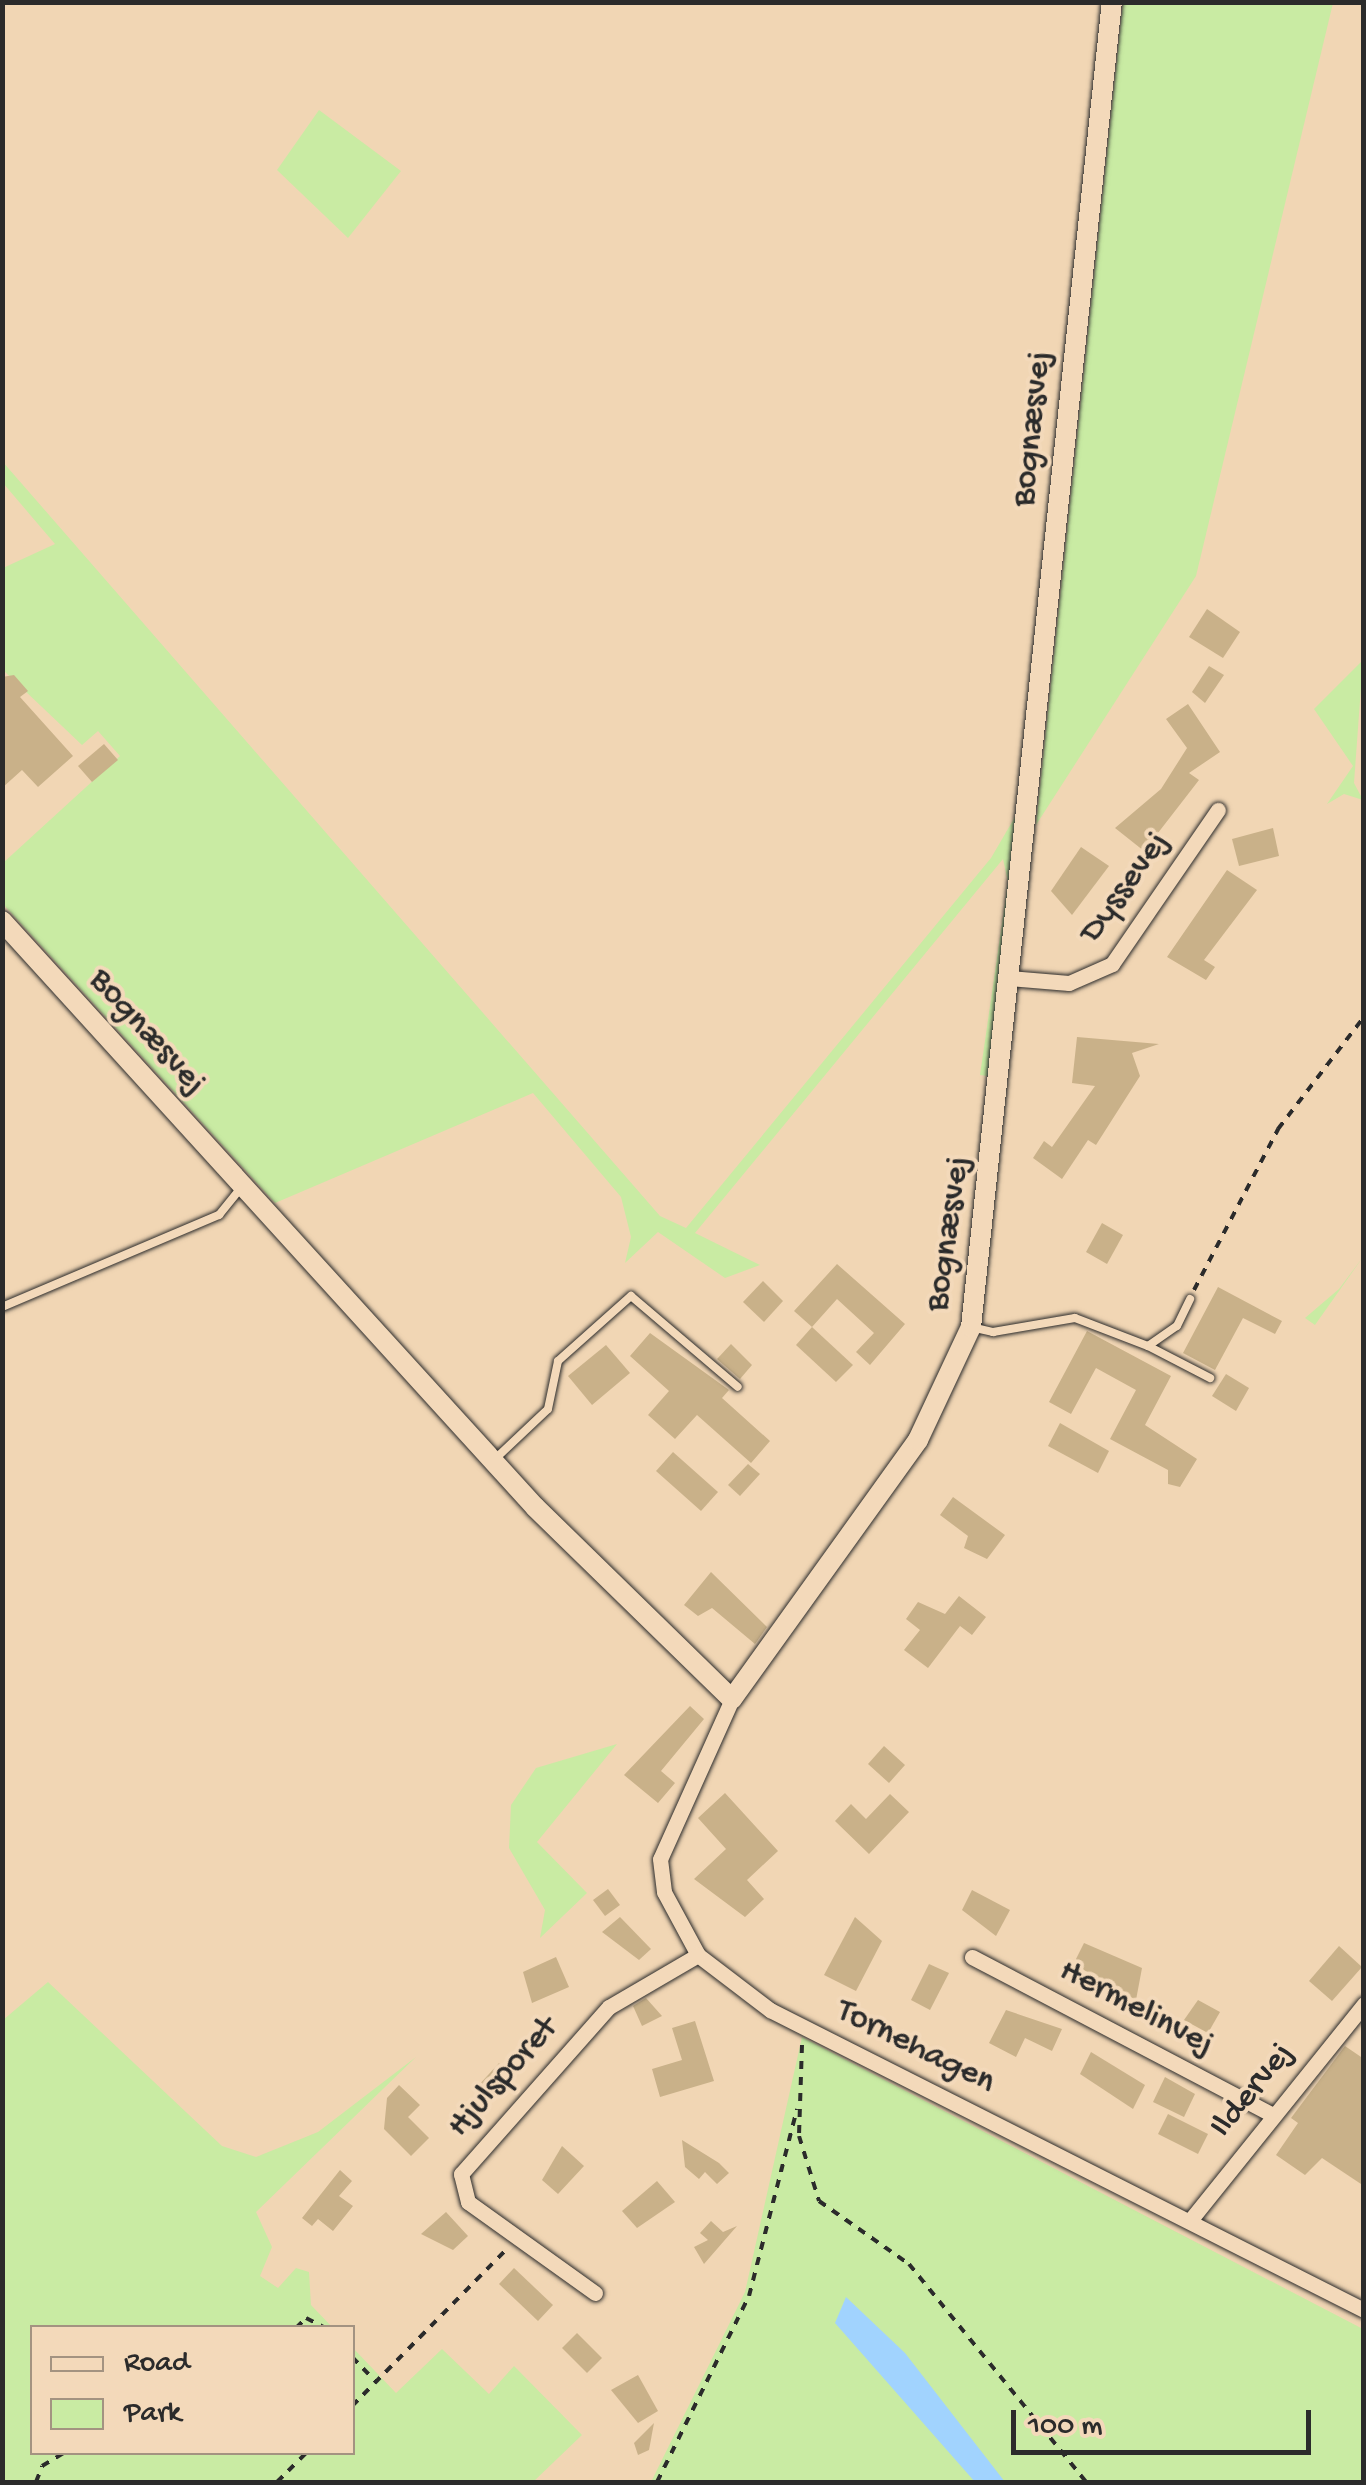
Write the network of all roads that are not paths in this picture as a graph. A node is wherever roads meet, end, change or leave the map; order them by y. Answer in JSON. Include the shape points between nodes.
{"nodes":[{"id":1,"x":1112,"y":2,"type":"edge"},
{"id":2,"x":1218,"y":810,"type":"dead end"},
{"id":3,"x":2,"y":921,"type":"edge"},
{"id":4,"x":1009,"y":978,"type":"junction"},
{"id":5,"x":241,"y":1188,"type":"junction"},
{"id":6,"x":1190,"y":1298,"type":"road end"},
{"id":7,"x":2,"y":1306,"type":"edge"},
{"id":8,"x":971,"y":1326,"type":"junction"},
{"id":9,"x":1148,"y":1346,"type":"junction"},
{"id":10,"x":1210,"y":1378,"type":"dead end"},
{"id":11,"x":738,"y":1387,"type":"dead end"},
{"id":12,"x":493,"y":1461,"type":"junction"},
{"id":13,"x":732,"y":1699,"type":"junction"},
{"id":14,"x":698,"y":1956,"type":"junction"},
{"id":15,"x":972,"y":1957,"type":"dead end"},
{"id":16,"x":1364,"y":2004,"type":"edge"},
{"id":17,"x":1272,"y":2114,"type":"junction"},
{"id":18,"x":1192,"y":2218,"type":"junction"},
{"id":19,"x":595,"y":2293,"type":"dead end"},
{"id":20,"x":1364,"y":2310,"type":"edge"}],
"edges":[{"from":1,"to":4,"type":"street","name":"Bognæsvej"},
{"from":2,"to":4,"type":"street","name":"Dyssevej","via":[[1112,964],[1068,983]]},
{"from":3,"to":5,"type":"street","name":"Bognæsvej"},
{"from":4,"to":8,"type":"street","name":"Bognæsvej"},
{"from":5,"to":7,"type":"lane","via":[[219,1215]]},
{"from":5,"to":12,"type":"street","name":"Bognæsvej"},
{"from":6,"to":9,"type":"lane","via":[[1177,1326]]},
{"from":8,"to":9,"type":"lane","via":[[993,1332],[1075,1318]]},
{"from":8,"to":13,"type":"street","name":"Bognæsvej","via":[[918,1440]]},
{"from":9,"to":10,"type":"lane"},
{"from":11,"to":12,"type":"lane","via":[[631,1296],[558,1361],[548,1409]]},
{"from":12,"to":13,"type":"street","name":"Bognæsvej"},
{"from":13,"to":14,"type":"street","name":"Tornehagen","via":[[660,1859],[664,1892]]},
{"from":14,"to":18,"type":"street","name":"Tornehagen","via":[[734,1989],[802,2026]]},
{"from":14,"to":19,"type":"street","name":"Hjulsporet","via":[[608,2006],[463,2167],[468,2202]]},
{"from":15,"to":17,"type":"street","name":"Hermelinvej"},
{"from":16,"to":17,"type":"street","name":"Ildervej"},
{"from":17,"to":18,"type":"street","name":"Ildervej"},
{"from":18,"to":20,"type":"street","name":"Tornehagen"}]}
